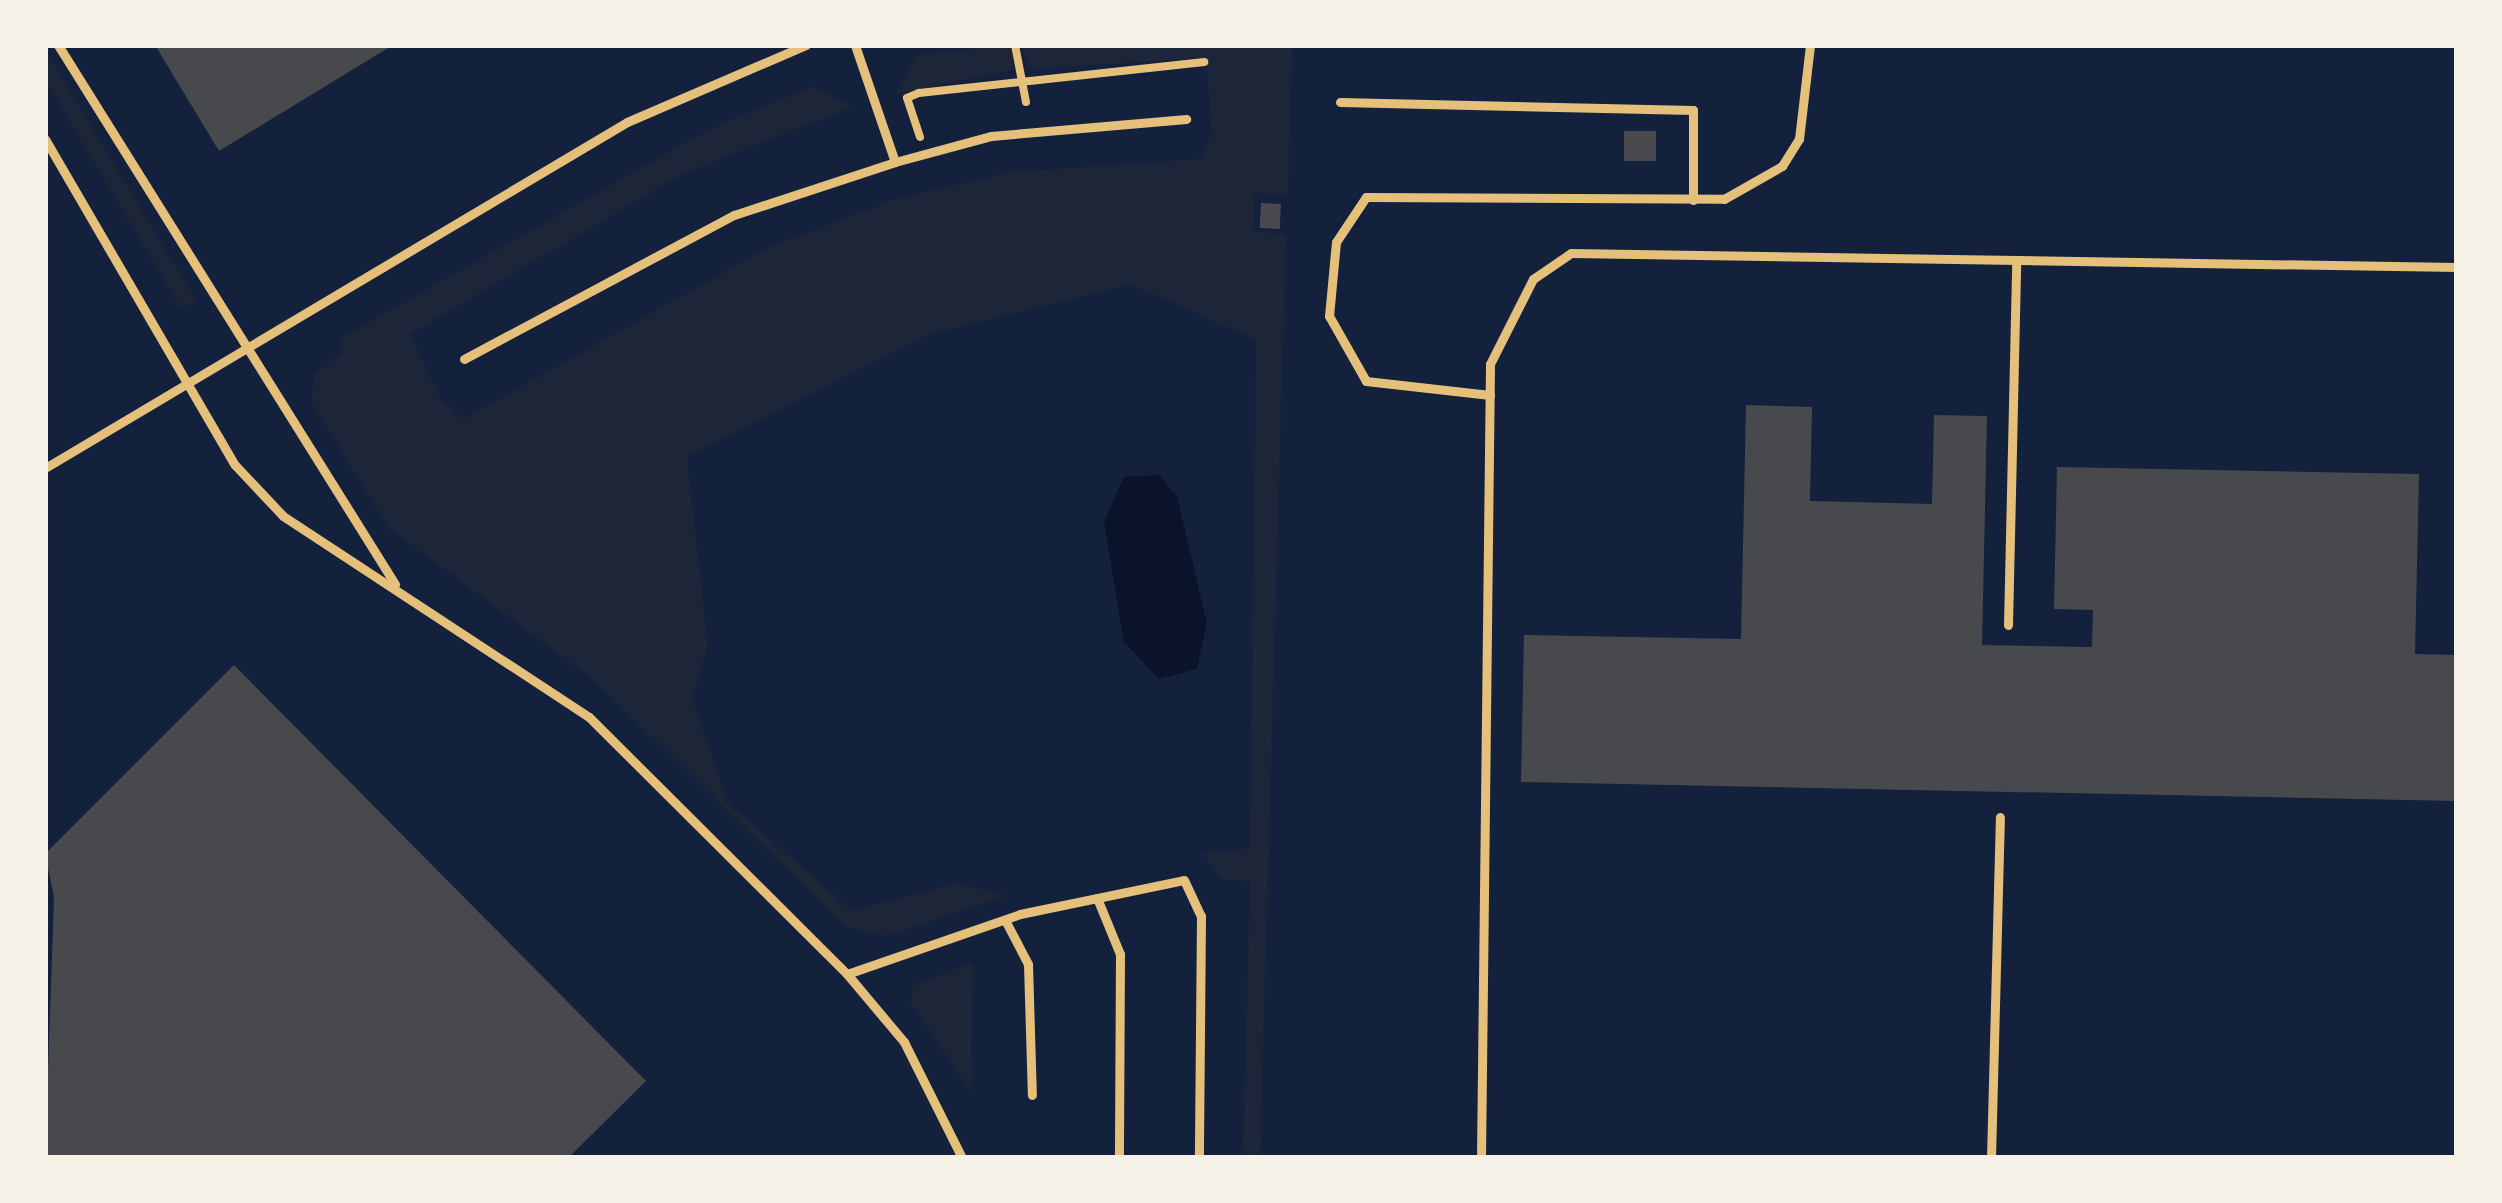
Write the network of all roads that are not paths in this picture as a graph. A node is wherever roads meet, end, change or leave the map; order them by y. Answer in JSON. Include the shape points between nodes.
{"nodes":[{"id":1,"x":58,"y":45,"type":"edge"},
{"id":2,"x":806,"y":45,"type":"edge"},
{"id":3,"x":856,"y":45,"type":"edge"},
{"id":4,"x":1810,"y":45,"type":"edge"},
{"id":5,"x":1340,"y":102,"type":"dead end"},
{"id":6,"x":1186,"y":118,"type":"dead end"},
{"id":7,"x":45,"y":139,"type":"edge"},
{"id":8,"x":895,"y":162,"type":"junction"},
{"id":9,"x":1693,"y":200,"type":"junction"},
{"id":10,"x":2016,"y":260,"type":"junction"},
{"id":11,"x":2457,"y":267,"type":"edge"},
{"id":12,"x":247,"y":346,"type":"junction"},
{"id":13,"x":464,"y":359,"type":"dead end"},
{"id":14,"x":188,"y":382,"type":"junction"},
{"id":15,"x":1490,"y":394,"type":"junction"},
{"id":16,"x":45,"y":468,"type":"edge"},
{"id":17,"x":401,"y":592,"type":"junction"},
{"id":18,"x":2008,"y":625,"type":"dead end"},
{"id":19,"x":2000,"y":818,"type":"dead end"},
{"id":20,"x":1097,"y":898,"type":"junction"},
{"id":21,"x":1005,"y":920,"type":"junction"},
{"id":22,"x":847,"y":974,"type":"junction"},
{"id":23,"x":1031,"y":1095,"type":"dead end"},
{"id":24,"x":962,"y":1158,"type":"edge"},
{"id":25,"x":1119,"y":1158,"type":"edge"},
{"id":26,"x":1199,"y":1158,"type":"edge"},
{"id":27,"x":1481,"y":1158,"type":"edge"},
{"id":28,"x":1991,"y":1158,"type":"edge"}],
"edges":[{"from":1,"to":12,"type":"lane"},
{"from":2,"to":12,"type":"lane","via":[[627,122]]},
{"from":3,"to":8,"type":"lane"},
{"from":4,"to":9,"type":"lane","via":[[1808,104],[1782,166],[1724,199]]},
{"from":5,"to":9,"type":"lane","via":[[1693,110]]},
{"from":6,"to":8,"type":"lane","via":[[1101,120]]},
{"from":7,"to":14,"type":"lane"},
{"from":8,"to":13,"type":"lane","via":[[714,224]]},
{"from":9,"to":15,"type":"lane","via":[[1366,197],[1336,242],[1329,316],[1366,381]]},
{"from":10,"to":11,"type":"lane"},
{"from":10,"to":15,"type":"lane","via":[[1571,253],[1533,279],[1500,334]]},
{"from":10,"to":18,"type":"lane"},
{"from":12,"to":14,"type":"lane"},
{"from":12,"to":17,"type":"lane"},
{"from":14,"to":16,"type":"lane"},
{"from":14,"to":17,"type":"lane","via":[[235,464],[283,516]]},
{"from":15,"to":27,"type":"lane"},
{"from":17,"to":22,"type":"lane","via":[[589,717]]},
{"from":19,"to":28,"type":"lane"},
{"from":20,"to":21,"type":"lane"},
{"from":20,"to":25,"type":"lane","via":[[1120,954]]},
{"from":20,"to":26,"type":"lane","via":[[1184,880],[1202,916]]},
{"from":21,"to":22,"type":"lane"},
{"from":21,"to":23,"type":"lane","via":[[1028,964]]},
{"from":22,"to":24,"type":"lane","via":[[904,1042]]}]}
